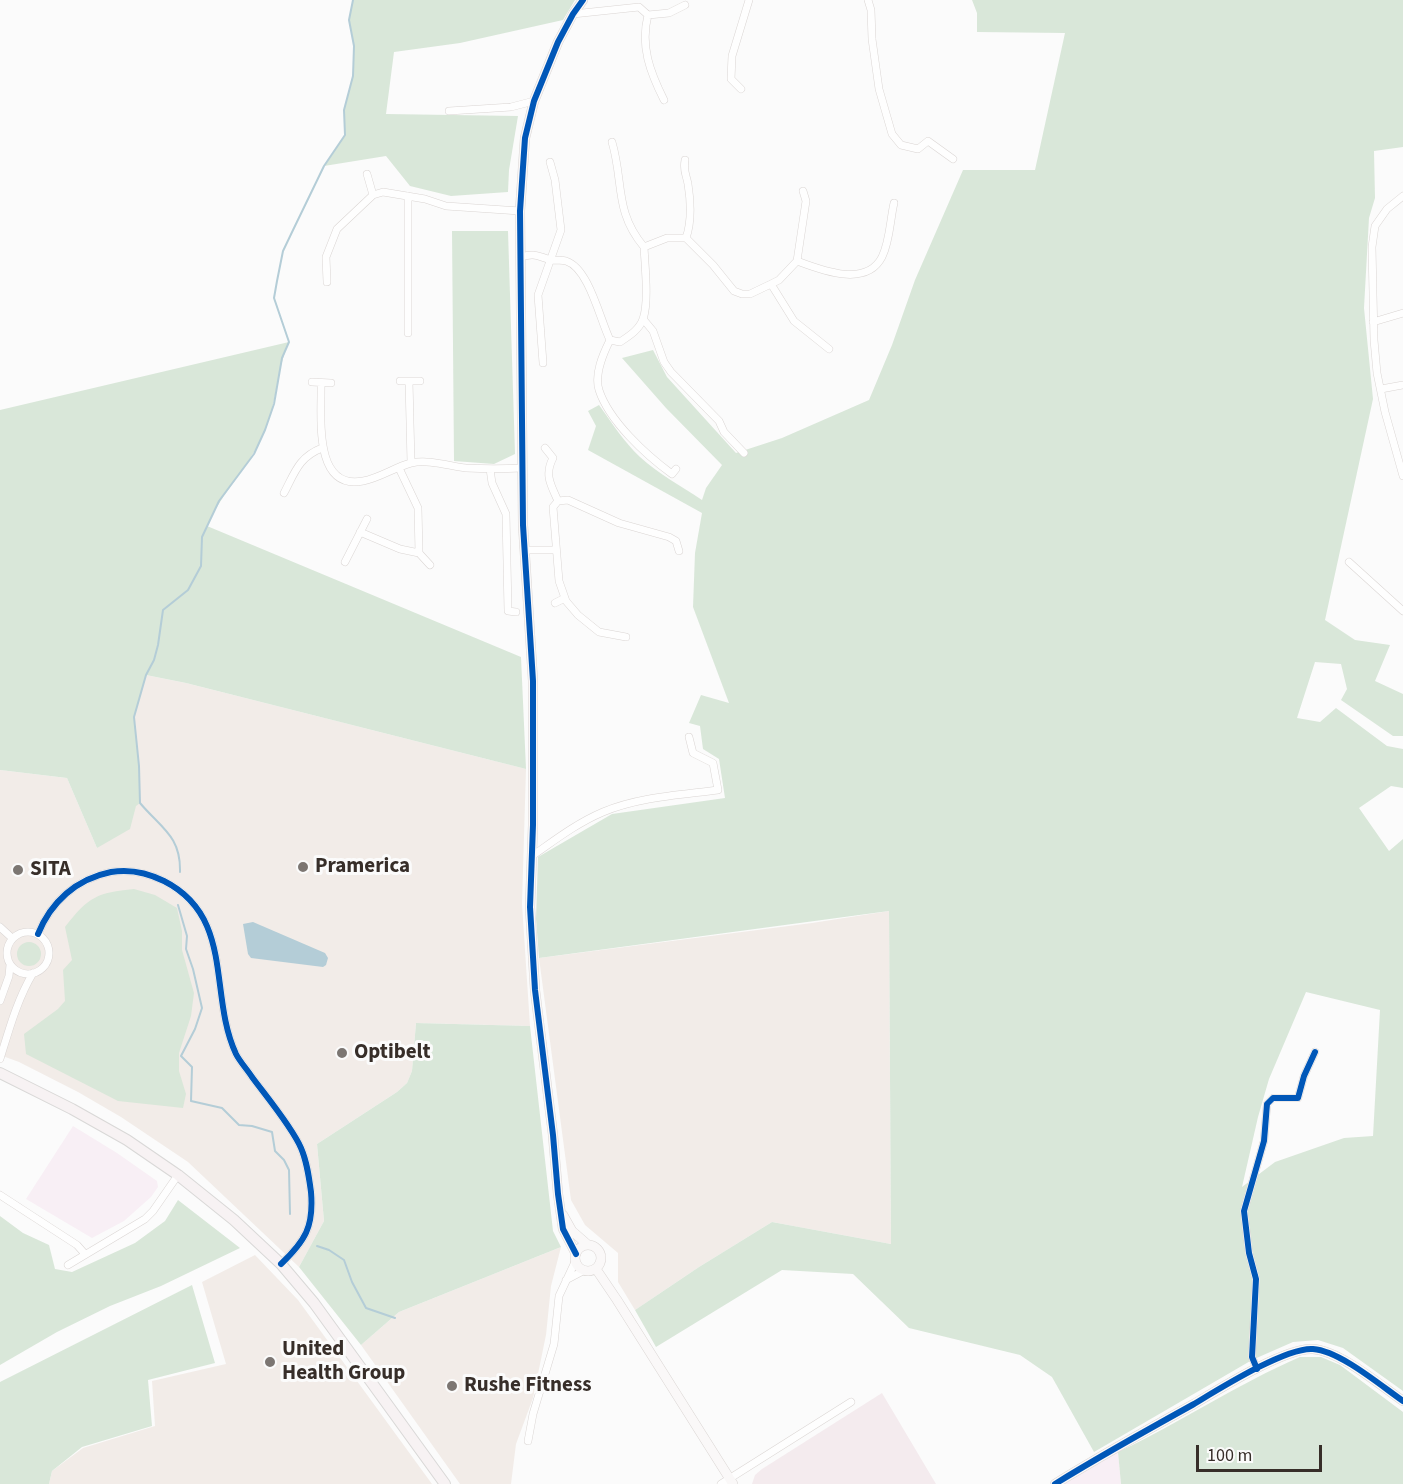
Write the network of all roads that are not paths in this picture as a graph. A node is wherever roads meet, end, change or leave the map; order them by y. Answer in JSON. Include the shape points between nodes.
{"nodes":[{"id":1,"x":583,"y":0,"type":"edge"},
{"id":2,"x":749,"y":0,"type":"edge"},
{"id":3,"x":868,"y":0,"type":"edge"},
{"id":4,"x":685,"y":5,"type":"dead end"},
{"id":5,"x":573,"y":14,"type":"junction"},
{"id":6,"x":648,"y":15,"type":"junction"},
{"id":7,"x":741,"y":89,"type":"dead end"},
{"id":8,"x":478,"y":99,"type":"dead end"},
{"id":9,"x":664,"y":100,"type":"dead end"},
{"id":10,"x":534,"y":101,"type":"junction"},
{"id":11,"x":477,"y":109,"type":"junction"},
{"id":12,"x":449,"y":111,"type":"dead end"},
{"id":13,"x":612,"y":142,"type":"dead end"},
{"id":14,"x":953,"y":159,"type":"dead end"},
{"id":15,"x":685,"y":160,"type":"dead end"},
{"id":16,"x":550,"y":162,"type":"dead end"},
{"id":17,"x":367,"y":174,"type":"dead end"},
{"id":18,"x":802,"y":191,"type":"dead end"},
{"id":19,"x":373,"y":195,"type":"junction"},
{"id":20,"x":408,"y":196,"type":"junction"},
{"id":21,"x":1403,"y":196,"type":"edge"},
{"id":22,"x":894,"y":203,"type":"dead end"},
{"id":23,"x":520,"y":211,"type":"junction"},
{"id":24,"x":686,"y":238,"type":"junction"},
{"id":25,"x":644,"y":248,"type":"junction"},
{"id":26,"x":521,"y":257,"type":"junction"},
{"id":27,"x":550,"y":260,"type":"junction"},
{"id":28,"x":796,"y":261,"type":"junction"},
{"id":29,"x":327,"y":282,"type":"dead end"},
{"id":30,"x":771,"y":284,"type":"junction"},
{"id":31,"x":1403,"y":313,"type":"edge"},
{"id":32,"x":643,"y":319,"type":"junction"},
{"id":33,"x":1373,"y":322,"type":"junction"},
{"id":34,"x":408,"y":333,"type":"dead end"},
{"id":35,"x":610,"y":340,"type":"junction"},
{"id":36,"x":829,"y":349,"type":"dead end"},
{"id":37,"x":543,"y":363,"type":"dead end"},
{"id":38,"x":400,"y":381,"type":"dead end"},
{"id":39,"x":409,"y":381,"type":"junction"},
{"id":40,"x":420,"y":381,"type":"dead end"},
{"id":41,"x":312,"y":382,"type":"dead end"},
{"id":42,"x":321,"y":382,"type":"junction"},
{"id":43,"x":331,"y":383,"type":"dead end"},
{"id":44,"x":1403,"y":385,"type":"edge"},
{"id":45,"x":1381,"y":389,"type":"junction"},
{"id":46,"x":322,"y":448,"type":"junction"},
{"id":47,"x":545,"y":448,"type":"dead end"},
{"id":48,"x":744,"y":453,"type":"dead end"},
{"id":49,"x":411,"y":463,"type":"junction"},
{"id":50,"x":399,"y":468,"type":"junction"},
{"id":51,"x":522,"y":468,"type":"junction"},
{"id":52,"x":676,"y":469,"type":"dead end"},
{"id":53,"x":490,"y":470,"type":"junction"},
{"id":54,"x":1403,"y":476,"type":"edge"},
{"id":55,"x":284,"y":494,"type":"dead end"},
{"id":56,"x":558,"y":501,"type":"junction"},
{"id":57,"x":367,"y":519,"type":"dead end"},
{"id":58,"x":360,"y":532,"type":"junction"},
{"id":59,"x":525,"y":550,"type":"junction"},
{"id":60,"x":556,"y":550,"type":"junction"},
{"id":61,"x":679,"y":551,"type":"dead end"},
{"id":62,"x":419,"y":553,"type":"junction"},
{"id":63,"x":345,"y":562,"type":"dead end"},
{"id":64,"x":1349,"y":562,"type":"dead end"},
{"id":65,"x":430,"y":565,"type":"dead end"},
{"id":66,"x":565,"y":598,"type":"junction"},
{"id":67,"x":555,"y":603,"type":"dead end"},
{"id":68,"x":1403,"y":611,"type":"edge"},
{"id":69,"x":516,"y":612,"type":"dead end"},
{"id":70,"x":626,"y":637,"type":"dead end"},
{"id":71,"x":689,"y":736,"type":"dead end"},
{"id":72,"x":532,"y":856,"type":"junction"},
{"id":73,"x":0,"y":927,"type":"edge"},
{"id":74,"x":38,"y":934,"type":"junction"},
{"id":75,"x":12,"y":938,"type":"junction"},
{"id":76,"x":10,"y":965,"type":"junction"},
{"id":77,"x":33,"y":973,"type":"junction"},
{"id":78,"x":0,"y":1001,"type":"edge"},
{"id":79,"x":1316,"y":1052,"type":"dead end"},
{"id":80,"x":0,"y":1059,"type":"edge"},
{"id":81,"x":0,"y":1073,"type":"edge"},
{"id":82,"x":178,"y":1175,"type":"junction"},
{"id":83,"x":0,"y":1195,"type":"edge"},
{"id":84,"x":560,"y":1210,"type":"junction"},
{"id":85,"x":588,"y":1245,"type":"junction"},
{"id":86,"x":85,"y":1254,"type":"junction"},
{"id":87,"x":575,"y":1258,"type":"junction"},
{"id":88,"x":281,"y":1264,"type":"junction"},
{"id":89,"x":68,"y":1265,"type":"dead end"},
{"id":90,"x":596,"y":1269,"type":"junction"},
{"id":91,"x":583,"y":1271,"type":"junction"},
{"id":92,"x":566,"y":1280,"type":"junction"},
{"id":93,"x":1257,"y":1369,"type":"junction"},
{"id":94,"x":1403,"y":1401,"type":"edge"},
{"id":95,"x":851,"y":1402,"type":"dead end"},
{"id":96,"x":528,"y":1441,"type":"dead end"},
{"id":97,"x":728,"y":1482,"type":"edge"},
{"id":98,"x":445,"y":1484,"type":"edge"},
{"id":99,"x":1055,"y":1484,"type":"edge"}],
"edges":[{"from":1,"to":5,"type":"street"},
{"from":2,"to":7,"type":"street","via":[[732,56],[731,79]]},
{"from":3,"to":14,"type":"street","via":[[879,89],[892,134],[901,145],[918,149],[928,141]]},
{"from":4,"to":6,"type":"street","via":[[669,13]]},
{"from":5,"to":6,"type":"street","via":[[639,7]]},
{"from":5,"to":10,"type":"street"},
{"from":6,"to":9,"type":"street","via":[[646,56]]},
{"from":8,"to":11,"type":"street"},
{"from":10,"to":11,"type":"street"},
{"from":10,"to":23,"type":"street","via":[[525,138]]},
{"from":11,"to":12,"type":"street"},
{"from":13,"to":25,"type":"street","via":[[619,168],[622,208]]},
{"from":15,"to":24,"type":"street","via":[[683,170],[691,212]]},
{"from":16,"to":27,"type":"street","via":[[561,231]]},
{"from":17,"to":19,"type":"street"},
{"from":18,"to":28,"type":"street","via":[[806,201]]},
{"from":19,"to":20,"type":"street","via":[[383,192]]},
{"from":19,"to":29,"type":"street","via":[[337,229],[326,257]]},
{"from":20,"to":23,"type":"street","via":[[446,206]]},
{"from":20,"to":34,"type":"street"},
{"from":21,"to":33,"type":"street","via":[[1379,218],[1372,233]]},
{"from":22,"to":28,"type":"street","via":[[881,258],[861,274]]},
{"from":23,"to":26,"type":"street"},
{"from":24,"to":25,"type":"street","via":[[667,238]]},
{"from":24,"to":30,"type":"street","via":[[734,291],[750,294]]},
{"from":25,"to":32,"type":"street"},
{"from":26,"to":27,"type":"street","via":[[532,253]]},
{"from":26,"to":51,"type":"street"},
{"from":27,"to":35,"type":"street","via":[[566,261],[584,276]]},
{"from":27,"to":37,"type":"street","via":[[538,295]]},
{"from":28,"to":30,"type":"street"},
{"from":30,"to":36,"type":"street","via":[[794,321]]},
{"from":31,"to":33,"type":"street"},
{"from":32,"to":35,"type":"street","via":[[634,333],[620,342]]},
{"from":32,"to":48,"type":"street","via":[[671,372]]},
{"from":33,"to":45,"type":"street"},
{"from":35,"to":52,"type":"street","via":[[599,371],[599,390],[638,446],[672,474]]},
{"from":38,"to":39,"type":"street"},
{"from":39,"to":40,"type":"street"},
{"from":39,"to":49,"type":"street"},
{"from":41,"to":42,"type":"street"},
{"from":42,"to":43,"type":"street"},
{"from":42,"to":46,"type":"street"},
{"from":44,"to":45,"type":"street"},
{"from":45,"to":54,"type":"street"},
{"from":46,"to":50,"type":"street","via":[[336,475],[348,482],[362,482]]},
{"from":46,"to":55,"type":"street","via":[[304,458]]},
{"from":47,"to":56,"type":"street","via":[[553,458],[548,468],[549,480]]},
{"from":49,"to":50,"type":"street"},
{"from":49,"to":53,"type":"street"},
{"from":50,"to":62,"type":"street","via":[[418,508]]},
{"from":51,"to":53,"type":"street"},
{"from":51,"to":59,"type":"street"},
{"from":53,"to":69,"type":"street","via":[[506,514],[508,611]]},
{"from":56,"to":60,"type":"street","via":[[553,507]]},
{"from":56,"to":61,"type":"street","via":[[568,500],[626,525],[669,537]]},
{"from":57,"to":58,"type":"street"},
{"from":58,"to":62,"type":"street"},
{"from":58,"to":63,"type":"street"},
{"from":59,"to":60,"type":"street"},
{"from":59,"to":72,"type":"street","via":[[533,681]]},
{"from":60,"to":66,"type":"street"},
{"from":62,"to":65,"type":"street"},
{"from":64,"to":68,"type":"street"},
{"from":66,"to":67,"type":"street"},
{"from":66,"to":70,"type":"street","via":[[599,632]]},
{"from":71,"to":72,"type":"street","via":[[693,753],[713,764],[718,790],[638,802],[604,812]]},
{"from":72,"to":84,"type":"street","via":[[530,907],[535,990]]},
{"from":73,"to":75,"type":"street"},
{"from":74,"to":75,"type":"street","via":[[24,932]]},
{"from":74,"to":77,"type":"street","via":[[45,940],[48,953],[44,965]]},
{"from":74,"to":88,"type":"street","via":[[49,913],[74,886],[100,874],[116,872],[142,873],[176,887],[206,920],[229,1035],[237,1056],[301,1147],[308,1168],[312,1207],[308,1233]]},
{"from":75,"to":76,"type":"street","via":[[7,951]]},
{"from":76,"to":77,"type":"street","via":[[20,972]]},
{"from":76,"to":78,"type":"street"},
{"from":77,"to":80,"type":"street"},
{"from":79,"to":93,"type":"street","via":[[1298,1098],[1273,1098],[1268,1104],[1264,1141],[1244,1211],[1256,1280],[1252,1357]]},
{"from":81,"to":82,"type":"main road","via":[[127,1140]]},
{"from":82,"to":86,"type":"street","via":[[145,1219]]},
{"from":82,"to":88,"type":"main road"},
{"from":83,"to":86,"type":"street"},
{"from":84,"to":85,"type":"street","via":[[572,1231]]},
{"from":84,"to":87,"type":"street"},
{"from":85,"to":87,"type":"street","via":[[580,1248]]},
{"from":85,"to":90,"type":"street","via":[[601,1254]]},
{"from":86,"to":89,"type":"street"},
{"from":87,"to":91,"type":"street"},
{"from":87,"to":92,"type":"street"},
{"from":88,"to":98,"type":"main road","via":[[331,1325]]},
{"from":90,"to":91,"type":"street"},
{"from":90,"to":97,"type":"street"},
{"from":91,"to":92,"type":"street"},
{"from":92,"to":96,"type":"street","via":[[559,1296],[554,1344]]},
{"from":93,"to":94,"type":"street","via":[[1299,1349],[1333,1353]]},
{"from":93,"to":99,"type":"street"},
{"from":95,"to":97,"type":"street"}]}
